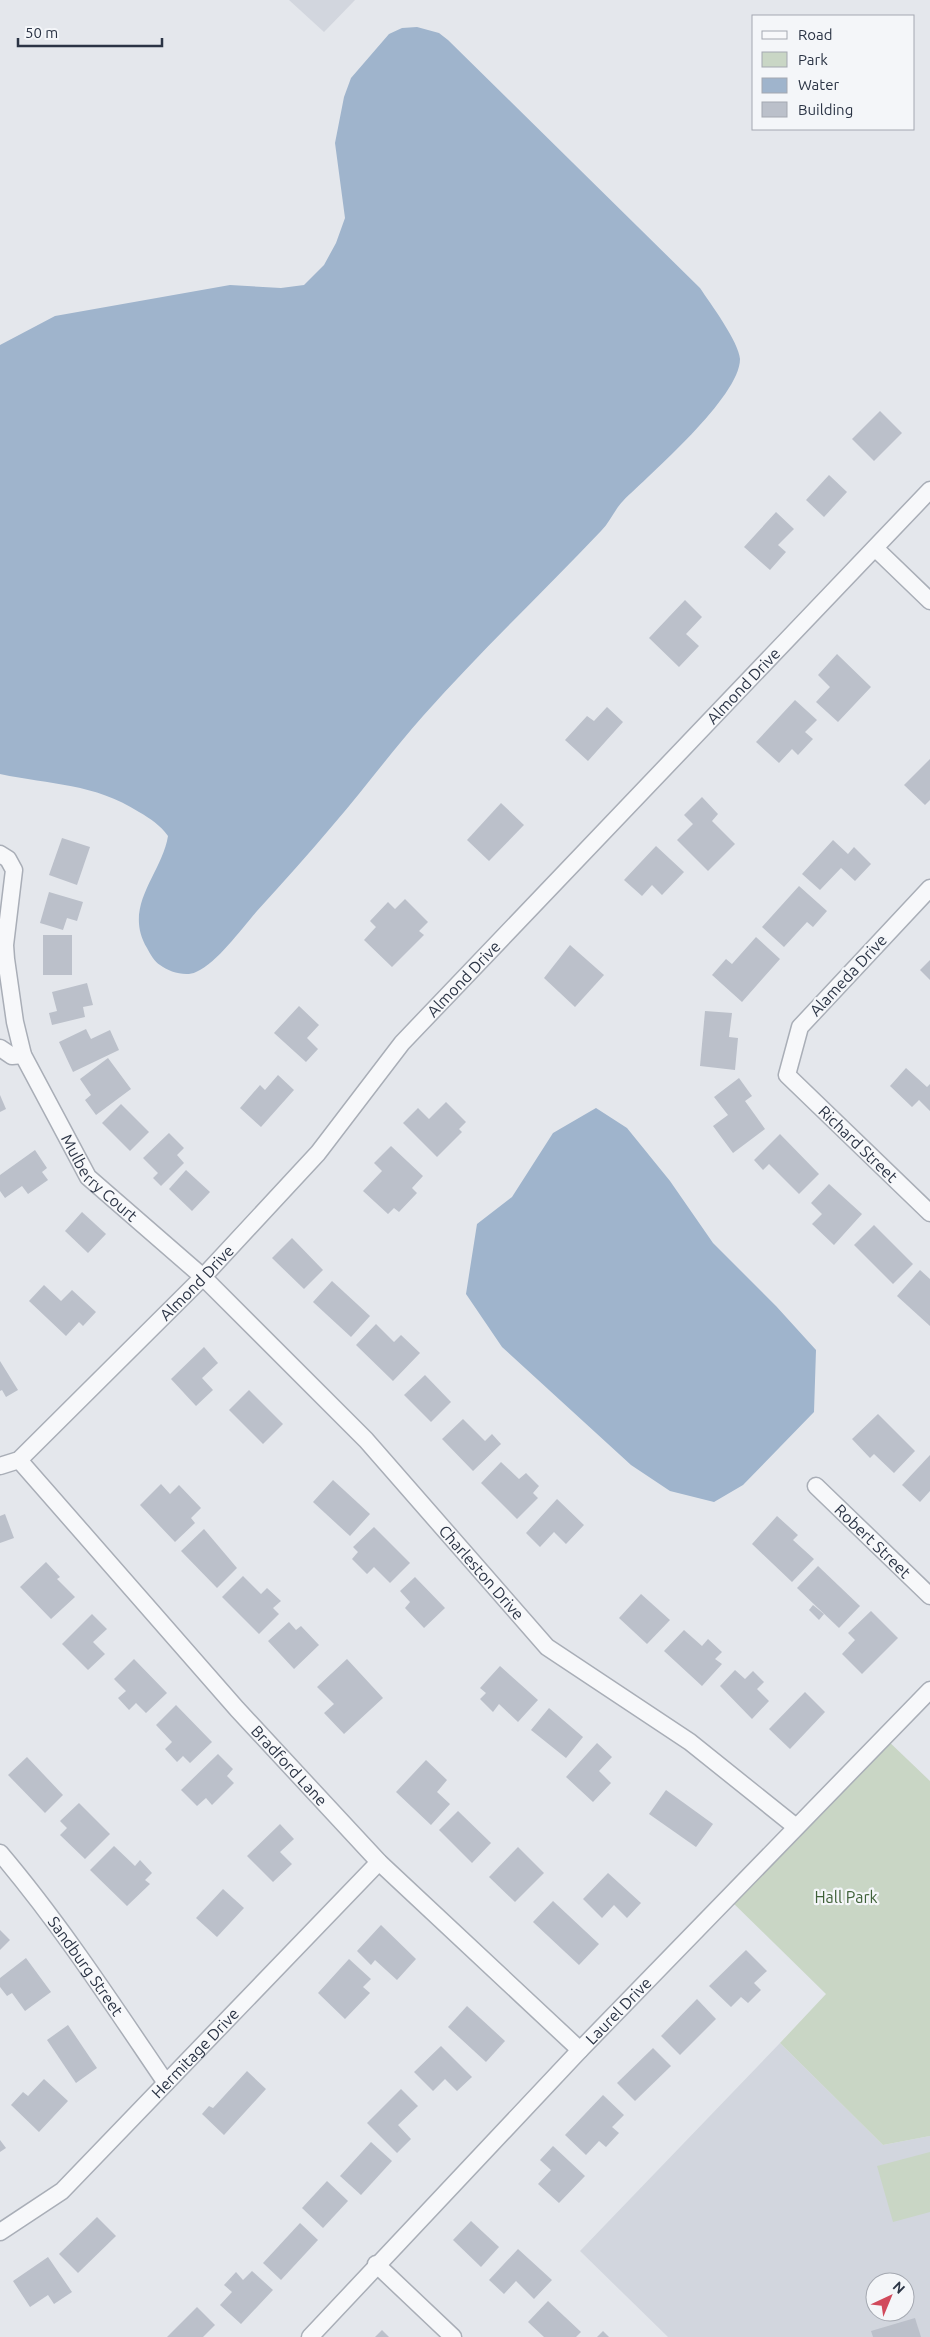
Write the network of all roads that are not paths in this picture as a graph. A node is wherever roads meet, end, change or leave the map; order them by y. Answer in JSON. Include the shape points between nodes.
{"nodes":[{"id":1,"x":930,"y":490,"type":"edge"},
{"id":2,"x":875,"y":548,"type":"junction"},
{"id":3,"x":930,"y":601,"type":"edge"},
{"id":4,"x":0,"y":854,"type":"edge"},
{"id":5,"x":930,"y":888,"type":"edge"},
{"id":6,"x":0,"y":1048,"type":"edge"},
{"id":7,"x":23,"y":1055,"type":"junction"},
{"id":8,"x":787,"y":1075,"type":"joint"},
{"id":9,"x":930,"y":1213,"type":"edge"},
{"id":10,"x":203,"y":1277,"type":"junction"},
{"id":11,"x":19,"y":1460,"type":"junction"},
{"id":12,"x":0,"y":1466,"type":"edge"},
{"id":13,"x":816,"y":1486,"type":"dead end"},
{"id":14,"x":930,"y":1596,"type":"edge"},
{"id":15,"x":930,"y":1690,"type":"edge"},
{"id":16,"x":796,"y":1827,"type":"junction"},
{"id":17,"x":0,"y":1853,"type":"edge"},
{"id":18,"x":379,"y":1862,"type":"junction"},
{"id":19,"x":580,"y":2050,"type":"junction"},
{"id":20,"x":166,"y":2083,"type":"junction"},
{"id":21,"x":0,"y":2232,"type":"edge"},
{"id":22,"x":376,"y":2264,"type":"junction"},
{"id":23,"x":310,"y":2337,"type":"edge"},
{"id":24,"x":453,"y":2337,"type":"edge"}],
"edges":[{"from":1,"to":2,"type":"street","name":"Almond Drive"},
{"from":2,"to":3,"type":"street"},
{"from":2,"to":10,"type":"street","name":"Almond Drive","via":[[402,1043],[318,1153]]},
{"from":4,"to":7,"type":"street","name":"Mulberry Court","via":[[14,870],[5,945],[15,1022]]},
{"from":5,"to":8,"type":"street","name":"Alameda Drive","via":[[800,1027]]},
{"from":6,"to":7,"type":"street","via":[[12,1056]]},
{"from":7,"to":10,"type":"street","name":"Mulberry Court","via":[[88,1177]]},
{"from":8,"to":9,"type":"street","name":"Richard Street"},
{"from":10,"to":11,"type":"street","name":"Almond Drive"},
{"from":10,"to":16,"type":"street","name":"Charleston Drive","via":[[366,1440],[547,1647],[690,1742]]},
{"from":11,"to":12,"type":"street","name":"Almond Drive"},
{"from":11,"to":18,"type":"street","name":"Bradford Lane","via":[[238,1709]]},
{"from":13,"to":14,"type":"street","name":"Robert Street"},
{"from":15,"to":16,"type":"street","name":"Laurel Drive"},
{"from":16,"to":19,"type":"street","name":"Laurel Drive"},
{"from":17,"to":20,"type":"street","name":"Sandburg Street","via":[[103,1990]]},
{"from":18,"to":19,"type":"street","name":"Bradford Lane"},
{"from":18,"to":20,"type":"street","name":"Hermitage Drive"},
{"from":19,"to":22,"type":"street","name":"Laurel Drive"},
{"from":20,"to":21,"type":"street","name":"Hermitage Drive","via":[[62,2191]]},
{"from":22,"to":23,"type":"street","name":"Laurel Drive"},
{"from":22,"to":24,"type":"street"}]}
